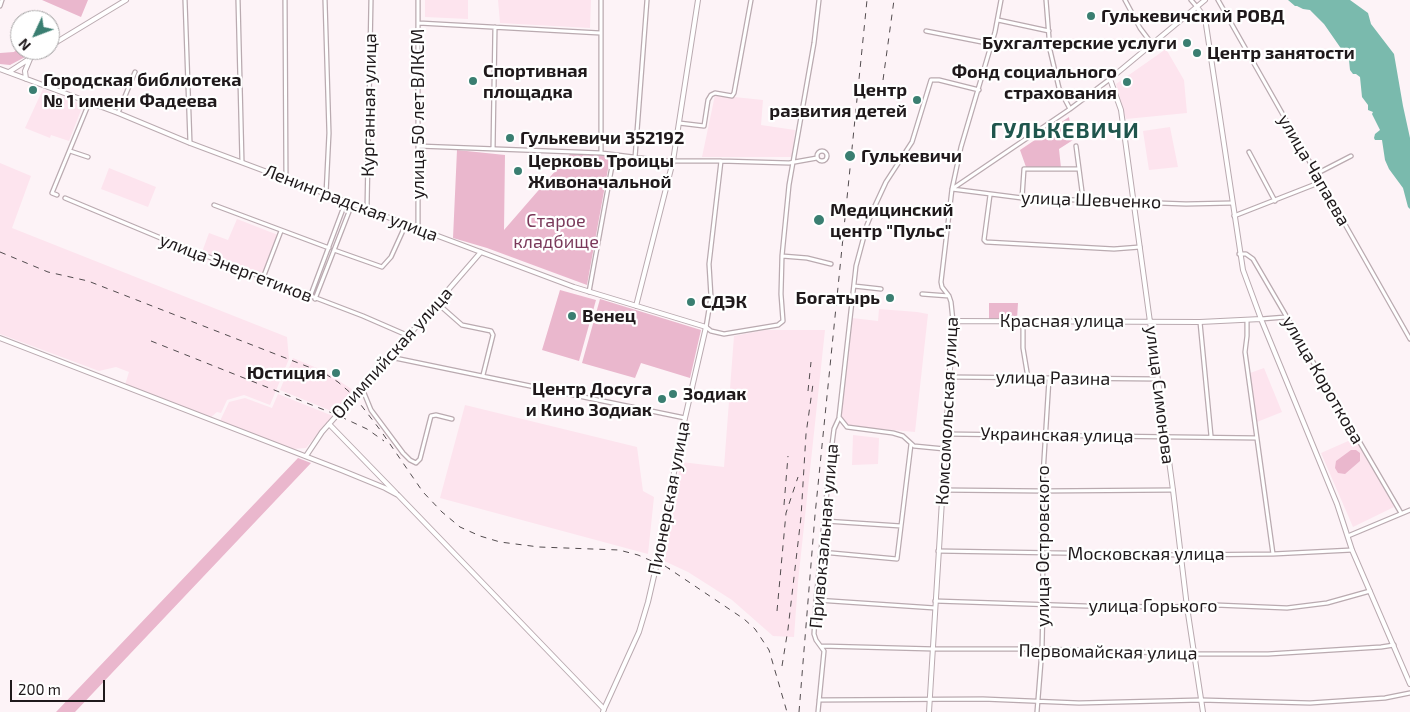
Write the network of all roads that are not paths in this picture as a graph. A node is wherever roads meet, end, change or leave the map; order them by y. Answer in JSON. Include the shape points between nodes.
{"nodes":[{"id":1,"x":2,"y":0,"type":"edge"},
{"id":2,"x":126,"y":0,"type":"edge"},
{"id":3,"x":185,"y":0,"type":"edge"},
{"id":4,"x":238,"y":0,"type":"edge"},
{"id":5,"x":285,"y":0,"type":"edge"},
{"id":6,"x":325,"y":0,"type":"edge"},
{"id":7,"x":371,"y":0,"type":"edge"},
{"id":8,"x":418,"y":0,"type":"edge"},
{"id":9,"x":601,"y":0,"type":"edge"},
{"id":10,"x":647,"y":0,"type":"edge"},
{"id":11,"x":698,"y":0,"type":"edge"},
{"id":12,"x":751,"y":0,"type":"edge"},
{"id":13,"x":820,"y":0,"type":"edge"},
{"id":14,"x":1001,"y":0,"type":"edge"},
{"id":15,"x":1046,"y":0,"type":"edge"},
{"id":16,"x":1125,"y":0,"type":"edge"},
{"id":17,"x":1191,"y":0,"type":"edge"},
{"id":18,"x":1205,"y":0,"type":"edge"},
{"id":19,"x":1218,"y":0,"type":"edge"},
{"id":20,"x":0,"y":6,"type":"edge"},
{"id":21,"x":1196,"y":7,"type":"junction"},
{"id":22,"x":998,"y":20,"type":"junction"},
{"id":23,"x":419,"y":23,"type":"junction"},
{"id":24,"x":495,"y":27,"type":"junction"},
{"id":25,"x":926,"y":31,"type":"dead end"},
{"id":26,"x":1049,"y":31,"type":"junction"},
{"id":27,"x":600,"y":34,"type":"junction"},
{"id":28,"x":60,"y":40,"type":"edge"},
{"id":29,"x":992,"y":44,"type":"junction"},
{"id":30,"x":1152,"y":44,"type":"junction"},
{"id":31,"x":27,"y":60,"type":"edge"},
{"id":32,"x":29,"y":60,"type":"edge"},
{"id":33,"x":0,"y":69,"type":"edge"},
{"id":34,"x":9,"y":72,"type":"junction"},
{"id":35,"x":134,"y":72,"type":"dead end"},
{"id":36,"x":26,"y":79,"type":"junction"},
{"id":37,"x":1110,"y":79,"type":"junction"},
{"id":38,"x":979,"y":90,"type":"junction"},
{"id":39,"x":89,"y":103,"type":"junction"},
{"id":40,"x":1070,"y":109,"type":"junction"},
{"id":41,"x":118,"y":113,"type":"junction"},
{"id":42,"x":679,"y":124,"type":"junction"},
{"id":43,"x":190,"y":143,"type":"junction"},
{"id":44,"x":418,"y":146,"type":"junction"},
{"id":45,"x":1076,"y":146,"type":"dead end"},
{"id":46,"x":493,"y":149,"type":"junction"},
{"id":47,"x":70,"y":151,"type":"junction"},
{"id":48,"x":1249,"y":152,"type":"dead end"},
{"id":49,"x":601,"y":153,"type":"junction"},
{"id":50,"x":614,"y":155,"type":"junction"},
{"id":51,"x":1351,"y":156,"type":"dead end"},
{"id":52,"x":88,"y":157,"type":"dead end"},
{"id":53,"x":635,"y":158,"type":"junction"},
{"id":54,"x":817,"y":158,"type":"dead end"},
{"id":55,"x":673,"y":161,"type":"junction"},
{"id":56,"x":721,"y":161,"type":"junction"},
{"id":57,"x":242,"y":162,"type":"junction"},
{"id":58,"x":793,"y":162,"type":"junction"},
{"id":59,"x":1079,"y":169,"type":"junction"},
{"id":60,"x":1316,"y":174,"type":"junction"},
{"id":61,"x":286,"y":179,"type":"junction"},
{"id":62,"x":1321,"y":182,"type":"junction"},
{"id":63,"x":952,"y":189,"type":"junction"},
{"id":64,"x":326,"y":194,"type":"junction"},
{"id":65,"x":57,"y":195,"type":"dead end"},
{"id":66,"x":990,"y":195,"type":"junction"},
{"id":67,"x":65,"y":198,"type":"dead end"},
{"id":68,"x":1022,"y":198,"type":"junction"},
{"id":69,"x":1083,"y":200,"type":"junction"},
{"id":70,"x":346,"y":201,"type":"junction"},
{"id":71,"x":1275,"y":201,"type":"junction"},
{"id":72,"x":1134,"y":202,"type":"junction"},
{"id":73,"x":1232,"y":203,"type":"junction"},
{"id":74,"x":352,"y":204,"type":"junction"},
{"id":75,"x":214,"y":205,"type":"dead end"},
{"id":76,"x":367,"y":209,"type":"junction"},
{"id":77,"x":1234,"y":216,"type":"junction"},
{"id":78,"x":406,"y":224,"type":"junction"},
{"id":79,"x":418,"y":229,"type":"junction"},
{"id":80,"x":282,"y":231,"type":"junction"},
{"id":81,"x":1140,"y":247,"type":"junction"},
{"id":82,"x":329,"y":248,"type":"junction"},
{"id":83,"x":334,"y":250,"type":"junction"},
{"id":84,"x":481,"y":252,"type":"junction"},
{"id":85,"x":1239,"y":254,"type":"junction"},
{"id":86,"x":782,"y":256,"type":"junction"},
{"id":87,"x":831,"y":264,"type":"dead end"},
{"id":88,"x":263,"y":278,"type":"junction"},
{"id":89,"x":854,"y":286,"type":"junction"},
{"id":90,"x":881,"y":289,"type":"dead end"},
{"id":91,"x":588,"y":292,"type":"junction"},
{"id":92,"x":922,"y":294,"type":"dead end"},
{"id":93,"x":949,"y":296,"type":"junction"},
{"id":94,"x":310,"y":297,"type":"junction"},
{"id":95,"x":315,"y":299,"type":"junction"},
{"id":96,"x":437,"y":303,"type":"junction"},
{"id":97,"x":636,"y":306,"type":"junction"},
{"id":98,"x":1286,"y":318,"type":"junction"},
{"id":99,"x":1261,"y":319,"type":"junction"},
{"id":100,"x":1247,"y":320,"type":"junction"},
{"id":101,"x":953,"y":321,"type":"junction"},
{"id":102,"x":1023,"y":321,"type":"junction"},
{"id":103,"x":1151,"y":322,"type":"junction"},
{"id":104,"x":1200,"y":322,"type":"junction"},
{"id":105,"x":706,"y":327,"type":"junction"},
{"id":106,"x":409,"y":336,"type":"junction"},
{"id":107,"x":0,"y":338,"type":"edge"},
{"id":108,"x":1410,"y":339,"type":"edge"},
{"id":109,"x":390,"y":357,"type":"junction"},
{"id":110,"x":484,"y":375,"type":"junction"},
{"id":111,"x":950,"y":377,"type":"junction"},
{"id":112,"x":1028,"y":378,"type":"junction"},
{"id":113,"x":1048,"y":379,"type":"junction"},
{"id":114,"x":1157,"y":379,"type":"junction"},
{"id":115,"x":362,"y":388,"type":"junction"},
{"id":116,"x":839,"y":417,"type":"junction"},
{"id":117,"x":685,"y":418,"type":"junction"},
{"id":118,"x":452,"y":419,"type":"dead end"},
{"id":119,"x":329,"y":424,"type":"junction"},
{"id":120,"x":946,"y":434,"type":"junction"},
{"id":121,"x":1044,"y":435,"type":"junction"},
{"id":122,"x":1211,"y":436,"type":"junction"},
{"id":123,"x":1164,"y":437,"type":"junction"},
{"id":124,"x":1257,"y":438,"type":"junction"},
{"id":125,"x":911,"y":444,"type":"junction"},
{"id":126,"x":945,"y":449,"type":"junction"},
{"id":127,"x":306,"y":456,"type":"junction"},
{"id":128,"x":943,"y":490,"type":"junction"},
{"id":129,"x":1173,"y":490,"type":"junction"},
{"id":130,"x":1042,"y":491,"type":"junction"},
{"id":131,"x":398,"y":495,"type":"junction"},
{"id":132,"x":1410,"y":510,"type":"edge"},
{"id":133,"x":1401,"y":513,"type":"junction"},
{"id":134,"x":825,"y":521,"type":"junction"},
{"id":135,"x":901,"y":526,"type":"junction"},
{"id":136,"x":1348,"y":536,"type":"junction"},
{"id":137,"x":1352,"y":550,"type":"junction"},
{"id":138,"x":938,"y":551,"type":"junction"},
{"id":139,"x":821,"y":552,"type":"junction"},
{"id":140,"x":1041,"y":553,"type":"junction"},
{"id":141,"x":1273,"y":554,"type":"junction"},
{"id":142,"x":1181,"y":555,"type":"junction"},
{"id":143,"x":1370,"y":591,"type":"junction"},
{"id":144,"x":816,"y":600,"type":"junction"},
{"id":145,"x":935,"y":601,"type":"junction"},
{"id":146,"x":1043,"y":604,"type":"junction"},
{"id":147,"x":1187,"y":607,"type":"junction"},
{"id":148,"x":935,"y":608,"type":"junction"},
{"id":149,"x":1394,"y":645,"type":"junction"},
{"id":150,"x":821,"y":646,"type":"junction"},
{"id":151,"x":934,"y":649,"type":"junction"},
{"id":152,"x":1042,"y":649,"type":"junction"},
{"id":153,"x":1194,"y":654,"type":"junction"},
{"id":154,"x":1410,"y":684,"type":"edge"},
{"id":155,"x":1410,"y":693,"type":"edge"},
{"id":156,"x":930,"y":698,"type":"junction"},
{"id":157,"x":819,"y":700,"type":"junction"},
{"id":158,"x":1201,"y":700,"type":"junction"},
{"id":159,"x":1037,"y":702,"type":"junction"},
{"id":160,"x":604,"y":710,"type":"edge"},
{"id":161,"x":818,"y":712,"type":"edge"},
{"id":162,"x":929,"y":712,"type":"edge"},
{"id":163,"x":1037,"y":712,"type":"edge"},
{"id":164,"x":1203,"y":712,"type":"edge"}],
"edges":[{"from":1,"to":20,"type":"street"},
{"from":2,"to":28,"type":"street"},
{"from":3,"to":43,"type":"street"},
{"from":4,"to":57,"type":"street"},
{"from":5,"to":61,"type":"street"},
{"from":6,"to":64,"type":"street","via":[[329,133]]},
{"from":7,"to":76,"type":"street","name":"Курганная улица"},
{"from":8,"to":23,"type":"street","name":"улица 50 лет ВЛКСМ"},
{"from":9,"to":27,"type":"street"},
{"from":10,"to":53,"type":"street"},
{"from":11,"to":42,"type":"street"},
{"from":12,"to":42,"type":"street","via":[[734,93],[732,96],[711,95],[704,126]]},
{"from":13,"to":58,"type":"street"},
{"from":14,"to":22,"type":"street","name":"Комсомольская улица"},
{"from":15,"to":26,"type":"street"},
{"from":16,"to":30,"type":"street"},
{"from":17,"to":21,"type":"street"},
{"from":18,"to":21,"type":"street"},
{"from":19,"to":60,"type":"street","name":"улица Чапаева"},
{"from":21,"to":30,"type":"street"},
{"from":21,"to":73,"type":"street","name":"улица Короткова","via":[[1205,18]]},
{"from":22,"to":26,"type":"street"},
{"from":22,"to":29,"type":"street","name":"Комсомольская улица"},
{"from":23,"to":24,"type":"street"},
{"from":23,"to":44,"type":"street","name":"улица 50 лет ВЛКСМ"},
{"from":24,"to":27,"type":"street"},
{"from":24,"to":46,"type":"street"},
{"from":25,"to":29,"type":"street"},
{"from":26,"to":40,"type":"street","via":[[1059,88]]},
{"from":27,"to":49,"type":"street"},
{"from":29,"to":38,"type":"street","name":"Комсомольская улица"},
{"from":30,"to":37,"type":"street"},
{"from":31,"to":34,"type":"street"},
{"from":32,"to":36,"type":"street"},
{"from":33,"to":34,"type":"street","name":"Ленинградская улица"},
{"from":34,"to":36,"type":"street","name":"Ленинградская улица"},
{"from":35,"to":41,"type":"street"},
{"from":36,"to":39,"type":"street","name":"Ленинградская улица"},
{"from":37,"to":40,"type":"street"},
{"from":37,"to":72,"type":"street","name":"улица Симонова","via":[[1121,110]]},
{"from":38,"to":63,"type":"street","name":"Комсомольская улица"},
{"from":38,"to":89,"type":"street","name":"Привокзальная улица","via":[[931,80],[912,142],[886,182],[867,225]]},
{"from":39,"to":41,"type":"street","name":"Ленинградская улица"},
{"from":39,"to":47,"type":"street"},
{"from":40,"to":63,"type":"street"},
{"from":41,"to":43,"type":"street","name":"Ленинградская улица"},
{"from":42,"to":55,"type":"street"},
{"from":43,"to":57,"type":"street","name":"Ленинградская улица"},
{"from":44,"to":46,"type":"street"},
{"from":44,"to":79,"type":"street","name":"улица 50 лет ВЛКСМ"},
{"from":45,"to":59,"type":"street"},
{"from":46,"to":49,"type":"street"},
{"from":47,"to":52,"type":"street"},
{"from":47,"to":65,"type":"street","via":[[52,193]]},
{"from":48,"to":71,"type":"street"},
{"from":49,"to":50,"type":"street"},
{"from":50,"to":53,"type":"street"},
{"from":50,"to":91,"type":"street"},
{"from":51,"to":60,"type":"street"},
{"from":53,"to":55,"type":"street"},
{"from":54,"to":58,"type":"street"},
{"from":55,"to":56,"type":"street"},
{"from":55,"to":97,"type":"street"},
{"from":56,"to":58,"type":"street"},
{"from":56,"to":105,"type":"street","name":"Пионерская улица","via":[[709,264],[711,297]]},
{"from":57,"to":61,"type":"street","name":"Ленинградская улица"},
{"from":58,"to":86,"type":"street"},
{"from":59,"to":68,"type":"street","via":[[1024,169]]},
{"from":59,"to":69,"type":"street"},
{"from":60,"to":62,"type":"street","name":"улица Чапаева"},
{"from":61,"to":64,"type":"street","name":"Ленинградская улица"},
{"from":62,"to":71,"type":"street"},
{"from":62,"to":108,"type":"street","name":"улица Чапаева"},
{"from":63,"to":66,"type":"street","name":"улица Шевченко"},
{"from":63,"to":93,"type":"street","name":"Комсомольская улица","via":[[941,282]]},
{"from":64,"to":70,"type":"street","name":"Ленинградская улица"},
{"from":66,"to":68,"type":"street","name":"улица Шевченко"},
{"from":66,"to":81,"type":"street","via":[[986,242],[1114,249]]},
{"from":67,"to":88,"type":"street","name":"улица Энергетиков"},
{"from":68,"to":69,"type":"street","name":"улица Шевченко"},
{"from":69,"to":72,"type":"street","name":"улица Шевченко"},
{"from":70,"to":74,"type":"street","name":"Ленинградская улица"},
{"from":70,"to":82,"type":"street"},
{"from":71,"to":77,"type":"street"},
{"from":72,"to":73,"type":"street","name":"улица Шевченко"},
{"from":72,"to":81,"type":"street","name":"улица Симонова"},
{"from":73,"to":77,"type":"street","name":"улица Короткова"},
{"from":74,"to":76,"type":"street","name":"Ленинградская улица"},
{"from":74,"to":83,"type":"street"},
{"from":75,"to":80,"type":"street"},
{"from":76,"to":78,"type":"street","name":"Ленинградская улица"},
{"from":77,"to":85,"type":"street","name":"улица Короткова"},
{"from":78,"to":79,"type":"street","name":"Ленинградская улица"},
{"from":78,"to":83,"type":"street","via":[[391,257],[382,267]]},
{"from":79,"to":84,"type":"street","name":"Ленинградская улица"},
{"from":80,"to":82,"type":"street"},
{"from":80,"to":88,"type":"street"},
{"from":81,"to":103,"type":"street","name":"улица Симонова"},
{"from":82,"to":94,"type":"street"},
{"from":83,"to":95,"type":"street"},
{"from":84,"to":91,"type":"street","name":"Ленинградская улица"},
{"from":84,"to":96,"type":"street","name":"Олимпийская улица"},
{"from":85,"to":98,"type":"street","name":"улица Короткова","via":[[1253,259]]},
{"from":85,"to":99,"type":"street","name":"улица Короткова"},
{"from":86,"to":87,"type":"street"},
{"from":86,"to":105,"type":"street","via":[[782,323],[724,334]]},
{"from":88,"to":94,"type":"street","name":"улица Энергетиков"},
{"from":89,"to":90,"type":"street"},
{"from":89,"to":116,"type":"street","name":"Привокзальная улица"},
{"from":91,"to":97,"type":"street","name":"Ленинградская улица"},
{"from":92,"to":93,"type":"street"},
{"from":93,"to":101,"type":"street","name":"Комсомольская улица"},
{"from":94,"to":95,"type":"street","name":"улица Энергетиков"},
{"from":95,"to":106,"type":"street","name":"улица Энергетиков"},
{"from":96,"to":106,"type":"street","name":"Олимпийская улица"},
{"from":96,"to":110,"type":"street","via":[[462,325],[490,330],[493,335]]},
{"from":97,"to":105,"type":"street","name":"Ленинградская улица"},
{"from":98,"to":99,"type":"street"},
{"from":98,"to":133,"type":"street","name":"улица Короткова"},
{"from":99,"to":100,"type":"street","name":"Красная улица"},
{"from":99,"to":136,"type":"street","name":"улица Короткова","via":[[1338,504]]},
{"from":100,"to":104,"type":"street","name":"Красная улица"},
{"from":100,"to":124,"type":"street","via":[[1245,352]]},
{"from":101,"to":102,"type":"street","name":"Красная улица"},
{"from":101,"to":111,"type":"street","name":"Комсомольская улица"},
{"from":102,"to":103,"type":"street","name":"Красная улица"},
{"from":102,"to":112,"type":"street"},
{"from":103,"to":104,"type":"street","name":"Красная улица"},
{"from":103,"to":114,"type":"street","name":"улица Симонова"},
{"from":104,"to":122,"type":"street"},
{"from":105,"to":117,"type":"street","name":"Пионерская улица"},
{"from":106,"to":109,"type":"street","name":"Олимпийская улица"},
{"from":107,"to":127,"type":"street"},
{"from":109,"to":110,"type":"street"},
{"from":109,"to":115,"type":"street","name":"Олимпийская улица"},
{"from":110,"to":117,"type":"street"},
{"from":111,"to":112,"type":"street","name":"улица Разина"},
{"from":111,"to":120,"type":"street","name":"Комсомольская улица"},
{"from":112,"to":113,"type":"street","name":"улица Разина"},
{"from":113,"to":114,"type":"street","name":"улица Разина"},
{"from":113,"to":121,"type":"street","name":"улица Островского"},
{"from":114,"to":123,"type":"street","name":"улица Симонова"},
{"from":115,"to":118,"type":"street","via":[[371,410],[403,453],[416,463],[420,459],[431,416],[436,414]]},
{"from":115,"to":119,"type":"street","name":"Олимпийская улица"},
{"from":116,"to":125,"type":"street","name":"Привокзальная улица","via":[[847,427],[893,432]]},
{"from":116,"to":134,"type":"street","name":"Привокзальная улица","via":[[830,452]]},
{"from":117,"to":160,"type":"street","name":"Пионерская улица","via":[[648,602],[639,632]]},
{"from":119,"to":127,"type":"street","name":"Олимпийская улица"},
{"from":119,"to":131,"type":"street"},
{"from":120,"to":121,"type":"street","name":"Украинская улица"},
{"from":120,"to":126,"type":"street","name":"Комсомольская улица"},
{"from":121,"to":123,"type":"street","name":"Украинская улица"},
{"from":121,"to":130,"type":"street","name":"улица Островского"},
{"from":122,"to":123,"type":"street","name":"Украинская улица"},
{"from":122,"to":124,"type":"street","name":"Украинская улица"},
{"from":123,"to":129,"type":"street","name":"улица Симонова"},
{"from":124,"to":141,"type":"street"},
{"from":125,"to":126,"type":"street"},
{"from":125,"to":135,"type":"street"},
{"from":126,"to":128,"type":"street","name":"Комсомольская улица"},
{"from":127,"to":131,"type":"street"},
{"from":128,"to":130,"type":"street"},
{"from":128,"to":138,"type":"street","name":"Комсомольская улица"},
{"from":129,"to":130,"type":"street"},
{"from":129,"to":142,"type":"street","name":"улица Симонова"},
{"from":130,"to":140,"type":"street","name":"улица Островского"},
{"from":131,"to":160,"type":"street"},
{"from":132,"to":133,"type":"street"},
{"from":133,"to":136,"type":"street"},
{"from":134,"to":135,"type":"street"},
{"from":134,"to":139,"type":"street","name":"Привокзальная улица"},
{"from":135,"to":139,"type":"street","via":[[897,559]]},
{"from":136,"to":137,"type":"street"},
{"from":137,"to":141,"type":"street","name":"Московская улица"},
{"from":137,"to":143,"type":"street"},
{"from":138,"to":140,"type":"street","name":"Московская улица"},
{"from":138,"to":145,"type":"street","name":"Комсомольская улица"},
{"from":139,"to":144,"type":"street","name":"Привокзальная улица"},
{"from":140,"to":142,"type":"street","name":"Московская улица"},
{"from":140,"to":146,"type":"street","name":"улица Островского"},
{"from":141,"to":142,"type":"street","name":"Московская улица"},
{"from":142,"to":147,"type":"street","name":"улица Симонова"},
{"from":143,"to":147,"type":"street","name":"улица Горького","via":[[1327,603],[1286,608]]},
{"from":143,"to":149,"type":"street"},
{"from":144,"to":148,"type":"street"},
{"from":144,"to":150,"type":"street","name":"Привокзальная улица","via":[[814,634]]},
{"from":145,"to":146,"type":"street","name":"улица Горького"},
{"from":145,"to":148,"type":"street","name":"Комсомольская улица"},
{"from":146,"to":147,"type":"street","name":"улица Горького"},
{"from":146,"to":152,"type":"street","name":"улица Островского"},
{"from":147,"to":153,"type":"street","name":"улица Симонова"},
{"from":148,"to":151,"type":"street","name":"Комсомольская улица"},
{"from":149,"to":153,"type":"street","name":"Первомайская улица","via":[[1268,654]]},
{"from":149,"to":154,"type":"street"},
{"from":150,"to":151,"type":"street","name":"Первомайская улица"},
{"from":150,"to":157,"type":"street","name":"Привокзальная улица","via":[[824,651]]},
{"from":151,"to":152,"type":"street","name":"Первомайская улица"},
{"from":151,"to":156,"type":"street","name":"Комсомольская улица"},
{"from":152,"to":153,"type":"street","name":"Первомайская улица"},
{"from":152,"to":159,"type":"street","name":"улица Островского"},
{"from":153,"to":158,"type":"street","name":"улица Симонова"},
{"from":155,"to":158,"type":"street","via":[[1310,703]]},
{"from":156,"to":157,"type":"street"},
{"from":156,"to":159,"type":"street"},
{"from":156,"to":162,"type":"street","name":"Комсомольская улица"},
{"from":157,"to":161,"type":"street","name":"Привокзальная улица"},
{"from":158,"to":159,"type":"street"},
{"from":158,"to":164,"type":"street","name":"улица Симонова"},
{"from":159,"to":163,"type":"street","name":"улица Островского"}]}
